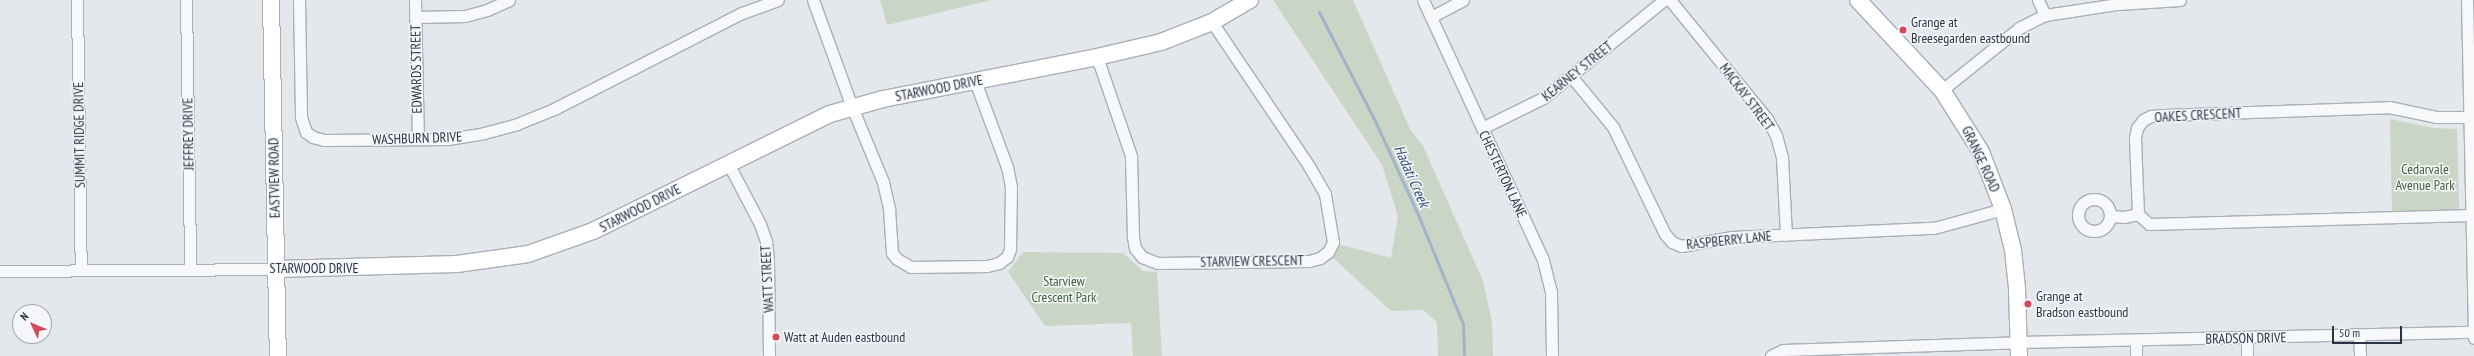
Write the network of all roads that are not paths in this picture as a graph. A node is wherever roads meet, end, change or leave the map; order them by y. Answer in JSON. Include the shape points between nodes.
{"nodes":[{"id":1,"x":77,"y":0,"type":"edge"},
{"id":2,"x":186,"y":0,"type":"edge"},
{"id":3,"x":271,"y":0,"type":"edge"},
{"id":4,"x":298,"y":0,"type":"edge"},
{"id":5,"x":415,"y":0,"type":"edge"},
{"id":6,"x":510,"y":0,"type":"edge"},
{"id":7,"x":778,"y":0,"type":"edge"},
{"id":8,"x":813,"y":0,"type":"edge"},
{"id":9,"x":1250,"y":0,"type":"edge"},
{"id":10,"x":1423,"y":0,"type":"edge"},
{"id":11,"x":1463,"y":0,"type":"edge"},
{"id":12,"x":1664,"y":0,"type":"edge"},
{"id":13,"x":1670,"y":0,"type":"edge"},
{"id":14,"x":2038,"y":0,"type":"edge"},
{"id":15,"x":2180,"y":0,"type":"edge"},
{"id":16,"x":2467,"y":0,"type":"edge"},
{"id":17,"x":1860,"y":1,"type":"edge"},
{"id":18,"x":2045,"y":14,"type":"junction"},
{"id":19,"x":415,"y":17,"type":"junction"},
{"id":20,"x":1431,"y":17,"type":"junction"},
{"id":21,"x":1212,"y":22,"type":"junction"},
{"id":22,"x":1097,"y":57,"type":"junction"},
{"id":23,"x":1571,"y":76,"type":"junction"},
{"id":24,"x":975,"y":81,"type":"junction"},
{"id":25,"x":1942,"y":90,"type":"junction"},
{"id":26,"x":852,"y":107,"type":"junction"},
{"id":27,"x":2471,"y":117,"type":"edge"},
{"id":28,"x":1482,"y":128,"type":"junction"},
{"id":29,"x":418,"y":139,"type":"junction"},
{"id":30,"x":728,"y":163,"type":"junction"},
{"id":31,"x":2003,"y":209,"type":"junction"},
{"id":32,"x":2138,"y":214,"type":"junction"},
{"id":33,"x":2471,"y":215,"type":"junction"},
{"id":34,"x":2111,"y":216,"type":"dead end"},
{"id":35,"x":1786,"y":235,"type":"junction"},
{"id":36,"x":190,"y":268,"type":"junction"},
{"id":37,"x":276,"y":269,"type":"junction"},
{"id":38,"x":81,"y":270,"type":"junction"},
{"id":39,"x":0,"y":271,"type":"edge"},
{"id":40,"x":2474,"y":332,"type":"edge"},
{"id":41,"x":2359,"y":335,"type":"junction"},
{"id":42,"x":2247,"y":338,"type":"junction"},
{"id":43,"x":2474,"y":338,"type":"edge"},
{"id":44,"x":2136,"y":340,"type":"junction"},
{"id":45,"x":2019,"y":349,"type":"edge"},
{"id":46,"x":1887,"y":351,"type":"edge"},
{"id":47,"x":278,"y":356,"type":"edge"},
{"id":48,"x":769,"y":356,"type":"edge"},
{"id":49,"x":1552,"y":356,"type":"edge"},
{"id":50,"x":1771,"y":356,"type":"edge"},
{"id":51,"x":2136,"y":356,"type":"edge"},
{"id":52,"x":2247,"y":356,"type":"edge"},
{"id":53,"x":2360,"y":356,"type":"edge"}],
"edges":[{"from":1,"to":38,"type":"street","name":"SUMMIT RIDGE DRIVE"},
{"from":2,"to":36,"type":"street","name":"JEFFREY DRIVE"},
{"from":3,"to":37,"type":"street","name":"EASTVIEW ROAD"},
{"from":4,"to":29,"type":"street","name":"WASHBURN DRIVE","via":[[301,117],[306,132],[324,140]]},
{"from":5,"to":19,"type":"street","name":"EDWARDS STREET"},
{"from":6,"to":19,"type":"street","via":[[471,14]]},
{"from":7,"to":29,"type":"street","name":"WASHBURN DRIVE","via":[[742,13],[528,121],[466,137]]},
{"from":8,"to":26,"type":"street"},
{"from":9,"to":21,"type":"street","name":"STARWOOD DRIVE"},
{"from":10,"to":20,"type":"street","name":"CHESTERTON LANE"},
{"from":11,"to":20,"type":"street"},
{"from":12,"to":23,"type":"street","name":"KEARNEY STREET"},
{"from":13,"to":35,"type":"street","name":"MACKAY STREET","via":[[1767,119],[1776,135],[1782,157]]},
{"from":14,"to":18,"type":"street"},
{"from":15,"to":18,"type":"street","via":[[2118,4]]},
{"from":16,"to":27,"type":"street"},
{"from":17,"to":25,"type":"street","name":"GRANGE ROAD"},
{"from":18,"to":25,"type":"street","via":[[2019,28]]},
{"from":19,"to":29,"type":"street","name":"EDWARDS STREET"},
{"from":20,"to":28,"type":"street","name":"CHESTERTON LANE"},
{"from":21,"to":22,"type":"street","name":"STARWOOD DRIVE","via":[[1161,42]]},
{"from":21,"to":22,"type":"street","name":"STARVIEW CRESCENT","via":[[1309,166],[1325,194],[1333,242],[1328,252],[1320,258],[1309,261],[1158,263],[1142,257],[1135,248],[1133,237],[1131,156]]},
{"from":22,"to":24,"type":"street","name":"STARWOOD DRIVE"},
{"from":23,"to":28,"type":"street","name":"KEARNEY STREET","via":[[1533,105]]},
{"from":23,"to":35,"type":"street","name":"RASPBERRY LANE","via":[[1621,139],[1665,234],[1672,242],[1681,246],[1691,246],[1732,238]]},
{"from":24,"to":26,"type":"street","name":"STARWOOD DRIVE"},
{"from":24,"to":26,"type":"street","via":[[1007,167],[1011,187],[1010,249],[1007,257],[999,263],[987,266],[912,267],[897,259],[890,245],[889,209],[883,182]]},
{"from":25,"to":31,"type":"street","name":"GRANGE ROAD","via":[[1981,152]]},
{"from":26,"to":30,"type":"street","name":"STARWOOD DRIVE","via":[[810,123]]},
{"from":27,"to":32,"type":"street","name":"OAKES CRESCENT","via":[[2436,117],[2389,107],[2151,116],[2143,120],[2137,128],[2135,138]]},
{"from":27,"to":33,"type":"street"},
{"from":28,"to":49,"type":"street","name":"CHESTERTON LANE","via":[[1548,275]]},
{"from":30,"to":37,"type":"street","name":"STARWOOD DRIVE","via":[[593,231],[528,254],[457,264]]},
{"from":30,"to":48,"type":"street","name":"WATT STREET","via":[[760,224],[766,241]]},
{"from":31,"to":35,"type":"street","name":"RASPBERRY LANE","via":[[1934,228]]},
{"from":31,"to":45,"type":"street","name":"GRANGE ROAD","via":[[2013,250]]},
{"from":32,"to":33,"type":"street","via":[[2149,224],[2158,225]]},
{"from":32,"to":34,"type":"street"},
{"from":33,"to":40,"type":"street"},
{"from":36,"to":37,"type":"street","name":"STARWOOD DRIVE"},
{"from":36,"to":38,"type":"street","name":"STARWOOD DRIVE"},
{"from":37,"to":47,"type":"street","name":"EASTVIEW ROAD"},
{"from":38,"to":39,"type":"street","name":"STARWOOD DRIVE"},
{"from":40,"to":41,"type":"street","name":"BRADSON DRIVE"},
{"from":40,"to":43,"type":"street"},
{"from":41,"to":42,"type":"street","name":"BRADSON DRIVE"},
{"from":41,"to":53,"type":"street"},
{"from":42,"to":44,"type":"street","name":"BRADSON DRIVE"},
{"from":42,"to":52,"type":"street"},
{"from":44,"to":45,"type":"street","name":"BRADSON DRIVE"},
{"from":44,"to":51,"type":"street"},
{"from":45,"to":46,"type":"street","name":"BRADSON DRIVE"},
{"from":46,"to":50,"type":"street","name":"BRADSON DRIVE","via":[[1783,350]]}]}
